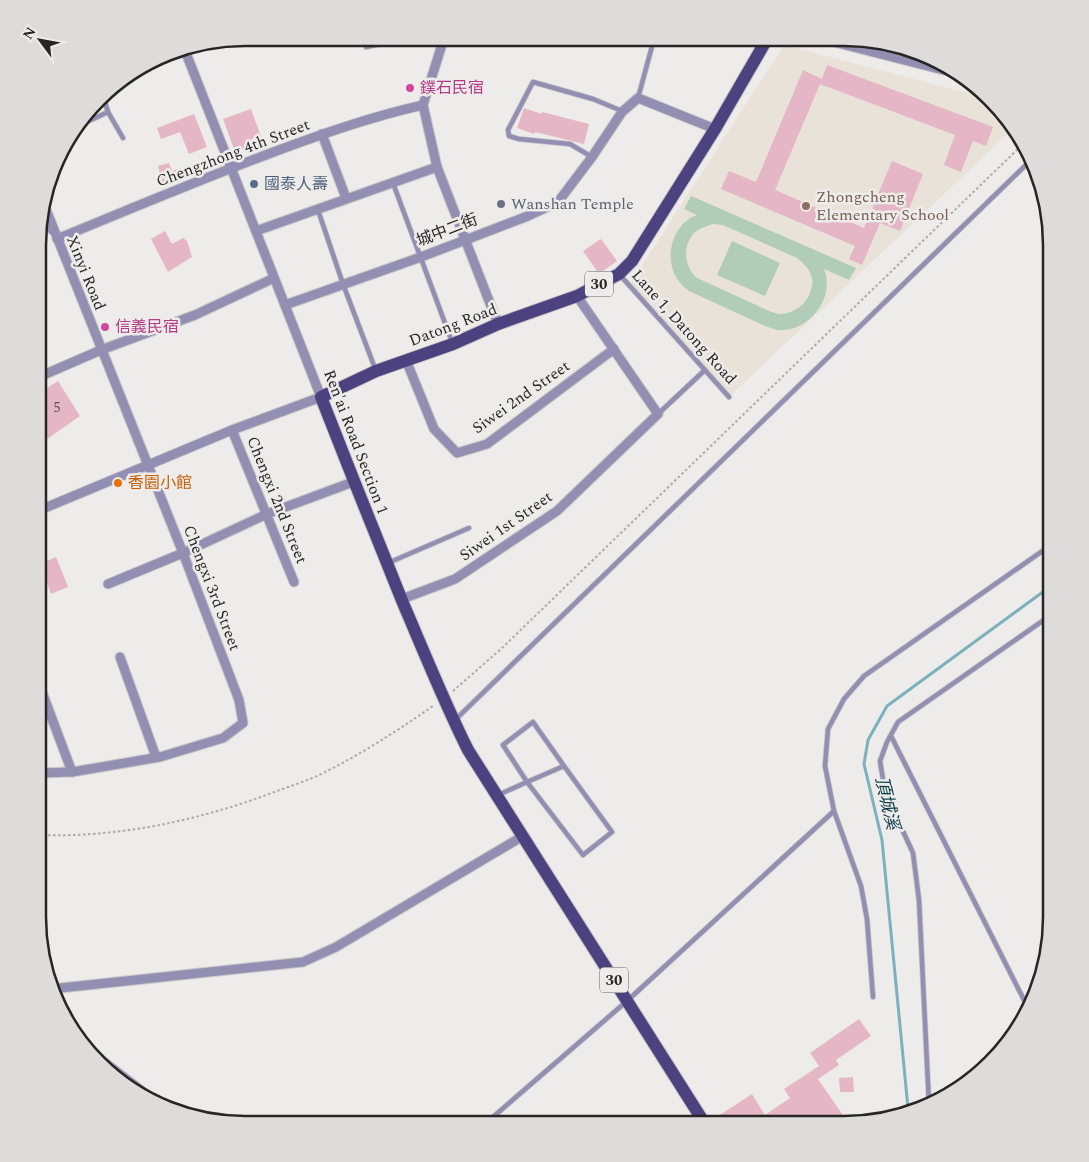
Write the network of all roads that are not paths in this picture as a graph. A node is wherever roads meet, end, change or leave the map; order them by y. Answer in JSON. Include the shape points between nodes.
{"nodes":[{"id":1,"x":371,"y":46,"type":"edge"},
{"id":2,"x":442,"y":46,"type":"edge"},
{"id":3,"x":652,"y":46,"type":"edge"},
{"id":4,"x":763,"y":46,"type":"edge"},
{"id":5,"x":366,"y":47,"type":"dead end"},
{"id":6,"x":852,"y":47,"type":"edge"},
{"id":7,"x":187,"y":55,"type":"edge"},
{"id":8,"x":932,"y":67,"type":"edge"},
{"id":9,"x":638,"y":98,"type":"junction"},
{"id":10,"x":106,"y":104,"type":"edge"},
{"id":11,"x":423,"y":105,"type":"junction"},
{"id":12,"x":108,"y":112,"type":"junction"},
{"id":13,"x":622,"y":112,"type":"junction"},
{"id":14,"x":90,"y":120,"type":"edge"},
{"id":15,"x":714,"y":129,"type":"junction"},
{"id":16,"x":322,"y":134,"type":"junction"},
{"id":17,"x":123,"y":138,"type":"dead end"},
{"id":18,"x":592,"y":157,"type":"junction"},
{"id":19,"x":1026,"y":165,"type":"edge"},
{"id":20,"x":437,"y":167,"type":"junction"},
{"id":21,"x":231,"y":168,"type":"junction"},
{"id":22,"x":392,"y":182,"type":"junction"},
{"id":23,"x":346,"y":198,"type":"junction"},
{"id":24,"x":318,"y":210,"type":"junction"},
{"id":25,"x":49,"y":217,"type":"edge"},
{"id":26,"x":47,"y":227,"type":"edge"},
{"id":27,"x":256,"y":232,"type":"junction"},
{"id":28,"x":57,"y":239,"type":"junction"},
{"id":29,"x":465,"y":239,"type":"junction"},
{"id":30,"x":420,"y":257,"type":"junction"},
{"id":31,"x":619,"y":274,"type":"junction"},
{"id":32,"x":274,"y":278,"type":"junction"},
{"id":33,"x":343,"y":284,"type":"junction"},
{"id":34,"x":578,"y":296,"type":"junction"},
{"id":35,"x":284,"y":305,"type":"junction"},
{"id":36,"x":498,"y":324,"type":"junction"},
{"id":37,"x":453,"y":344,"type":"junction"},
{"id":38,"x":614,"y":349,"type":"junction"},
{"id":39,"x":101,"y":350,"type":"junction"},
{"id":40,"x":406,"y":360,"type":"junction"},
{"id":41,"x":705,"y":370,"type":"junction"},
{"id":42,"x":376,"y":371,"type":"junction"},
{"id":43,"x":46,"y":374,"type":"edge"},
{"id":44,"x":321,"y":397,"type":"junction"},
{"id":45,"x":729,"y":397,"type":"dead end"},
{"id":46,"x":658,"y":414,"type":"junction"},
{"id":47,"x":232,"y":430,"type":"junction"},
{"id":48,"x":148,"y":466,"type":"junction"},
{"id":49,"x":353,"y":482,"type":"junction"},
{"id":50,"x":46,"y":508,"type":"edge"},
{"id":51,"x":267,"y":514,"type":"junction"},
{"id":52,"x":469,"y":528,"type":"dead end"},
{"id":53,"x":1043,"y":551,"type":"edge"},
{"id":54,"x":183,"y":553,"type":"junction"},
{"id":55,"x":386,"y":564,"type":"junction"},
{"id":56,"x":294,"y":582,"type":"dead end"},
{"id":57,"x":108,"y":584,"type":"dead end"},
{"id":58,"x":402,"y":599,"type":"junction"},
{"id":59,"x":1043,"y":621,"type":"edge"},
{"id":60,"x":120,"y":657,"type":"dead end"},
{"id":61,"x":46,"y":703,"type":"edge"},
{"id":62,"x":454,"y":721,"type":"junction"},
{"id":63,"x":890,"y":736,"type":"junction"},
{"id":64,"x":156,"y":757,"type":"junction"},
{"id":65,"x":564,"y":766,"type":"junction"},
{"id":66,"x":72,"y":772,"type":"junction"},
{"id":67,"x":46,"y":773,"type":"edge"},
{"id":68,"x":527,"y":782,"type":"junction"},
{"id":69,"x":497,"y":796,"type":"junction"},
{"id":70,"x":834,"y":811,"type":"junction"},
{"id":71,"x":523,"y":836,"type":"junction"},
{"id":72,"x":59,"y":988,"type":"edge"},
{"id":73,"x":873,"y":997,"type":"dead end"},
{"id":74,"x":627,"y":1001,"type":"junction"},
{"id":75,"x":1024,"y":1001,"type":"edge"},
{"id":76,"x":929,"y":1097,"type":"edge"},
{"id":77,"x":494,"y":1116,"type":"edge"},
{"id":78,"x":700,"y":1116,"type":"edge"}],
"edges":[{"from":1,"to":5,"type":"lane"},
{"from":2,"to":11,"type":"street"},
{"from":3,"to":9,"type":"lane"},
{"from":4,"to":15,"type":"main road","name":"Datong Road","number":"30"},
{"from":6,"to":8,"type":"street"},
{"from":7,"to":21,"type":"street","name":"Ren'ai Road Section 1"},
{"from":9,"to":13,"type":"street","name":"城中二街"},
{"from":9,"to":15,"type":"street"},
{"from":10,"to":12,"type":"lane"},
{"from":11,"to":16,"type":"street","name":"Chengzhong 4th Street"},
{"from":11,"to":20,"type":"street"},
{"from":12,"to":14,"type":"lane"},
{"from":12,"to":17,"type":"lane"},
{"from":13,"to":18,"type":"street","name":"城中二街"},
{"from":13,"to":18,"type":"lane","via":[[594,99],[534,82],[508,130],[508,136],[570,144]]},
{"from":15,"to":31,"type":"main road","name":"Datong Road","number":"30","via":[[632,260]]},
{"from":16,"to":21,"type":"street","name":"Chengzhong 4th Street"},
{"from":16,"to":23,"type":"street"},
{"from":18,"to":29,"type":"street","name":"城中二街","via":[[558,202]]},
{"from":19,"to":62,"type":"lane"},
{"from":20,"to":22,"type":"street"},
{"from":20,"to":29,"type":"street"},
{"from":21,"to":27,"type":"street","name":"Ren'ai Road Section 1"},
{"from":21,"to":28,"type":"street","name":"Chengzhong 4th Street"},
{"from":22,"to":23,"type":"street"},
{"from":22,"to":30,"type":"lane"},
{"from":23,"to":24,"type":"street"},
{"from":24,"to":27,"type":"street"},
{"from":24,"to":33,"type":"lane"},
{"from":25,"to":28,"type":"street","name":"Xinyi Road"},
{"from":26,"to":28,"type":"lane"},
{"from":27,"to":32,"type":"street","name":"Ren'ai Road Section 1"},
{"from":28,"to":39,"type":"street","name":"Xinyi Road"},
{"from":29,"to":30,"type":"street","name":"城中二街"},
{"from":29,"to":36,"type":"street"},
{"from":30,"to":33,"type":"street","name":"城中二街"},
{"from":30,"to":37,"type":"lane"},
{"from":31,"to":34,"type":"main road","name":"Datong Road","number":"30"},
{"from":31,"to":41,"type":"lane","name":"Lane 1, Datong Road"},
{"from":32,"to":35,"type":"street","name":"Ren'ai Road Section 1"},
{"from":32,"to":39,"type":"street","via":[[195,315]]},
{"from":33,"to":35,"type":"street","name":"城中二街"},
{"from":33,"to":42,"type":"lane"},
{"from":34,"to":36,"type":"main road","name":"Datong Road","number":"30"},
{"from":34,"to":38,"type":"street"},
{"from":35,"to":44,"type":"street","name":"Ren'ai Road Section 1"},
{"from":36,"to":37,"type":"main road","name":"Datong Road","number":"30"},
{"from":37,"to":40,"type":"main road","name":"Datong Road","number":"30"},
{"from":38,"to":40,"type":"street","name":"Siwei 2nd Street","via":[[487,444],[457,453],[434,429]]},
{"from":38,"to":46,"type":"street"},
{"from":39,"to":43,"type":"street"},
{"from":39,"to":48,"type":"street","name":"Xinyi Road"},
{"from":40,"to":42,"type":"main road","name":"Datong Road","number":"30"},
{"from":41,"to":45,"type":"lane","name":"Lane 1, Datong Road"},
{"from":41,"to":46,"type":"lane","name":"Siwei 1st Street"},
{"from":42,"to":44,"type":"main road","name":"Datong Road","number":"30"},
{"from":44,"to":47,"type":"street","name":"Datong Road"},
{"from":44,"to":49,"type":"main road","name":"Ren'ai Road Section 1","number":"30"},
{"from":46,"to":58,"type":"street","name":"Siwei 1st Street","via":[[557,511],[455,579]]},
{"from":47,"to":48,"type":"street","name":"Datong Road"},
{"from":47,"to":51,"type":"street","name":"Chengxi 2nd Street"},
{"from":48,"to":50,"type":"street","name":"Datong Road"},
{"from":48,"to":54,"type":"street","name":"Chengxi 3rd Street"},
{"from":49,"to":51,"type":"street"},
{"from":49,"to":55,"type":"main road","name":"Ren'ai Road Section 1","number":"30"},
{"from":51,"to":54,"type":"street"},
{"from":51,"to":56,"type":"street","name":"Chengxi 2nd Street"},
{"from":52,"to":55,"type":"lane"},
{"from":53,"to":70,"type":"lane","via":[[864,676],[844,699],[828,729],[825,766]]},
{"from":54,"to":57,"type":"street"},
{"from":54,"to":64,"type":"street","name":"Chengxi 3rd Street","via":[[239,700],[243,723],[223,738]]},
{"from":55,"to":58,"type":"main road","name":"Ren'ai Road Section 1","number":"30"},
{"from":58,"to":62,"type":"main road","name":"Ren'ai Road Section 1","number":"30"},
{"from":59,"to":63,"type":"lane","via":[[898,722]]},
{"from":60,"to":64,"type":"street"},
{"from":61,"to":66,"type":"street"},
{"from":62,"to":69,"type":"main road","name":"Ren'ai Road Section 1","number":"30"},
{"from":63,"to":75,"type":"lane"},
{"from":63,"to":76,"type":"lane","via":[[880,761],[885,792],[913,853],[919,900]]},
{"from":64,"to":66,"type":"street"},
{"from":65,"to":68,"type":"lane"},
{"from":65,"to":68,"type":"lane","via":[[533,722],[504,745]]},
{"from":65,"to":68,"type":"lane","via":[[612,832],[583,855]]},
{"from":66,"to":67,"type":"street"},
{"from":68,"to":69,"type":"lane"},
{"from":69,"to":71,"type":"main road","name":"Ren'ai Road Section 1","number":"30"},
{"from":70,"to":73,"type":"lane","via":[[861,886]]},
{"from":70,"to":74,"type":"lane"},
{"from":71,"to":72,"type":"street","via":[[336,947],[303,962]]},
{"from":71,"to":74,"type":"main road","number":"30"},
{"from":74,"to":77,"type":"lane"},
{"from":74,"to":78,"type":"main road","number":"30"}]}
